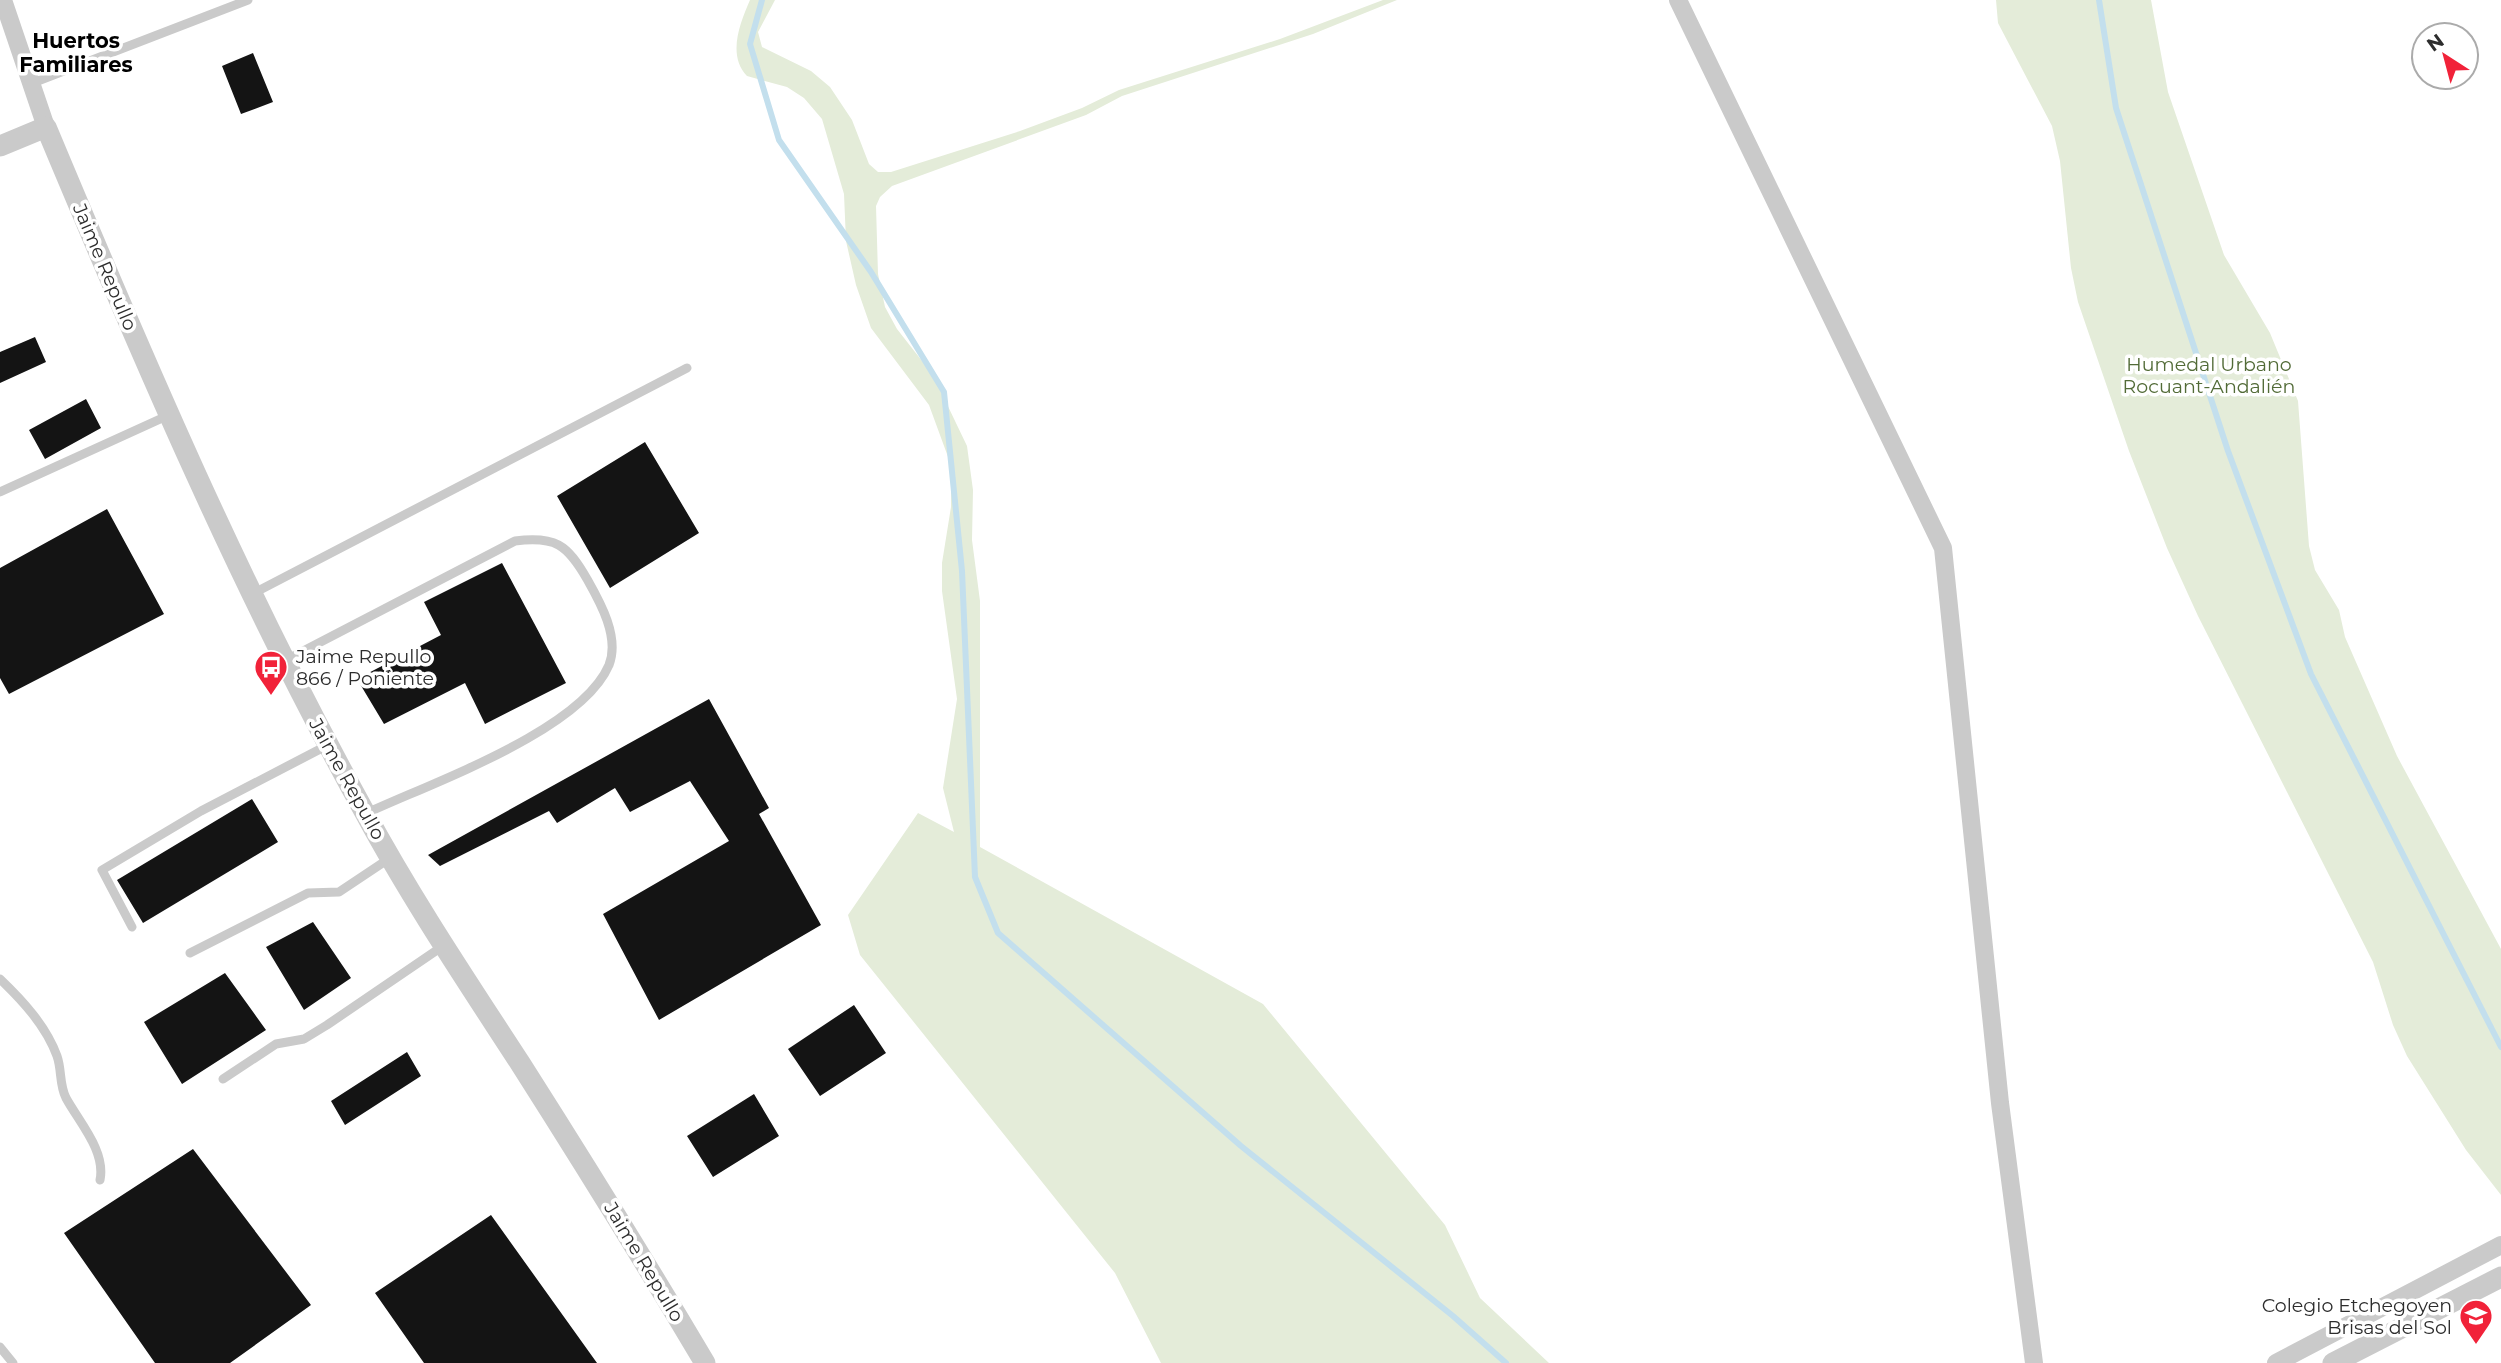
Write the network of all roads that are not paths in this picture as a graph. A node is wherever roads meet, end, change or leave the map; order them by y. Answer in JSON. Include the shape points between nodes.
{"nodes":[{"id":1,"x":3,"y":0,"type":"edge"},
{"id":2,"x":248,"y":0,"type":"edge"},
{"id":3,"x":1678,"y":0,"type":"edge"},
{"id":4,"x":30,"y":84,"type":"junction"},
{"id":5,"x":46,"y":127,"type":"junction"},
{"id":6,"x":0,"y":146,"type":"edge"},
{"id":7,"x":687,"y":368,"type":"dead end"},
{"id":8,"x":169,"y":415,"type":"junction"},
{"id":9,"x":0,"y":492,"type":"edge"},
{"id":10,"x":251,"y":594,"type":"junction"},
{"id":11,"x":284,"y":661,"type":"junction"},
{"id":12,"x":328,"y":746,"type":"junction"},
{"id":13,"x":365,"y":814,"type":"junction"},
{"id":14,"x":390,"y":858,"type":"junction"},
{"id":15,"x":132,"y":927,"type":"dead end"},
{"id":16,"x":443,"y":946,"type":"junction"},
{"id":17,"x":190,"y":953,"type":"dead end"},
{"id":18,"x":0,"y":979,"type":"edge"},
{"id":19,"x":223,"y":1079,"type":"dead end"},
{"id":20,"x":100,"y":1180,"type":"dead end"},
{"id":21,"x":2499,"y":1248,"type":"edge"},
{"id":22,"x":2498,"y":1284,"type":"edge"},
{"id":23,"x":0,"y":1347,"type":"edge"},
{"id":24,"x":13,"y":1363,"type":"edge"},
{"id":25,"x":705,"y":1363,"type":"edge"},
{"id":26,"x":2034,"y":1363,"type":"edge"},
{"id":27,"x":2276,"y":1363,"type":"edge"},
{"id":28,"x":2333,"y":1363,"type":"edge"}],
"edges":[{"from":1,"to":4,"type":"street","name":"Jaime Repullo"},
{"from":2,"to":4,"type":"lane"},
{"from":3,"to":26,"type":"street","via":[[1943,548],[2000,1103]]},
{"from":4,"to":5,"type":"street","name":"Jaime Repullo"},
{"from":5,"to":6,"type":"street"},
{"from":5,"to":8,"type":"street","name":"Jaime Repullo"},
{"from":7,"to":10,"type":"lane"},
{"from":8,"to":9,"type":"lane"},
{"from":8,"to":10,"type":"street","name":"Jaime Repullo"},
{"from":10,"to":11,"type":"street","name":"Jaime Repullo"},
{"from":11,"to":12,"type":"street","name":"Jaime Repullo"},
{"from":11,"to":13,"type":"lane","via":[[514,541],[539,538],[560,544],[575,558],[603,608],[610,663],[591,695],[531,737]]},
{"from":12,"to":13,"type":"street","name":"Jaime Repullo"},
{"from":12,"to":15,"type":"lane","via":[[201,811],[102,870]]},
{"from":13,"to":14,"type":"street","name":"Jaime Repullo"},
{"from":14,"to":16,"type":"street","name":"Jaime Repullo"},
{"from":14,"to":17,"type":"lane","via":[[339,892],[309,893]]},
{"from":16,"to":19,"type":"lane","via":[[327,1025],[304,1038],[276,1044]]},
{"from":16,"to":25,"type":"street","name":"Jaime Repullo"},
{"from":18,"to":20,"type":"lane","via":[[44,1030],[58,1059],[65,1095],[95,1148]]},
{"from":21,"to":27,"type":"street"},
{"from":22,"to":28,"type":"street"},
{"from":23,"to":24,"type":"lane"}]}
